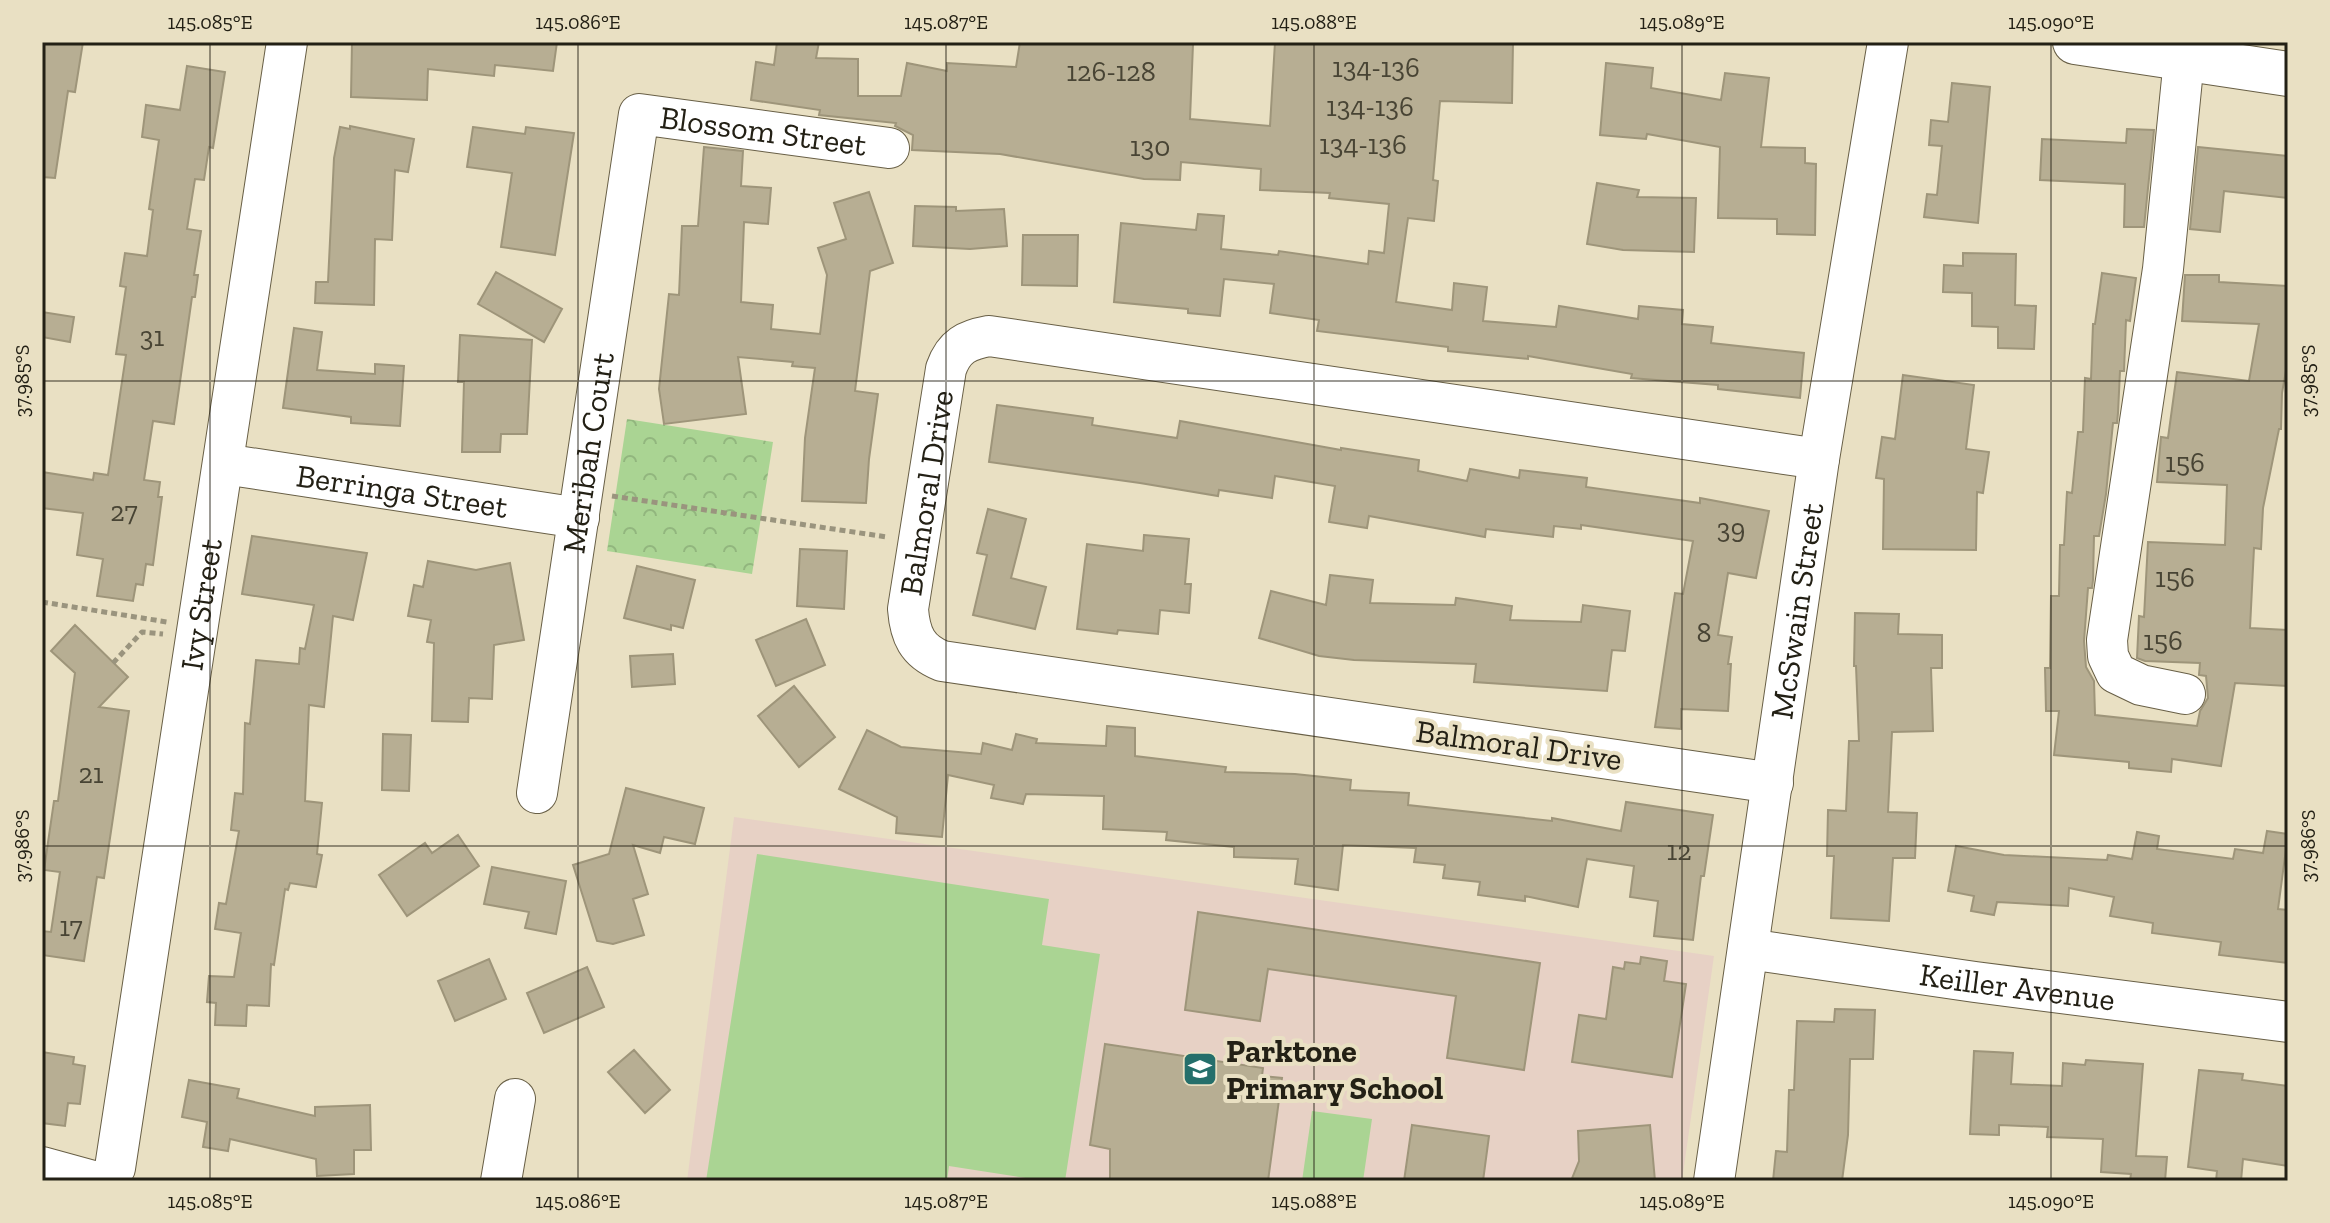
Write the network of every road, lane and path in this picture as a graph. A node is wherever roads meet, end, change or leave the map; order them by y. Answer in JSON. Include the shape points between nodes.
{"nodes":[{"id":1,"x":287,"y":42,"type":"edge"},
{"id":2,"x":1888,"y":42,"type":"edge"},
{"id":3,"x":2075,"y":42,"type":"edge"},
{"id":4,"x":2184,"y":59,"type":"junction"},
{"id":5,"x":2288,"y":74,"type":"edge"},
{"id":6,"x":639,"y":114,"type":"joint"},
{"id":7,"x":889,"y":148,"type":"dead end"},
{"id":8,"x":1819,"y":459,"type":"junction"},
{"id":9,"x":224,"y":464,"type":"junction"},
{"id":10,"x":581,"y":505,"type":"junction"},
{"id":11,"x":892,"y":538,"type":"dead end"},
{"id":12,"x":42,"y":602,"type":"edge"},
{"id":13,"x":183,"y":631,"type":"junction"},
{"id":14,"x":113,"y":663,"type":"dead end"},
{"id":15,"x":2185,"y":694,"type":"dead end"},
{"id":16,"x":1773,"y":783,"type":"junction"},
{"id":17,"x":537,"y":793,"type":"dead end"},
{"id":18,"x":1748,"y":949,"type":"junction"},
{"id":19,"x":2288,"y":1022,"type":"edge"},
{"id":20,"x":515,"y":1099,"type":"dead end"},
{"id":21,"x":42,"y":1167,"type":"edge"},
{"id":22,"x":108,"y":1178,"type":"edge"},
{"id":23,"x":501,"y":1181,"type":"edge"},
{"id":24,"x":1714,"y":1181,"type":"edge"}],
"edges":[{"from":1,"to":9,"type":"street","name":"Ivy Street"},
{"from":2,"to":8,"type":"street","name":"McSwain Street"},
{"from":3,"to":4,"type":"highway"},
{"from":4,"to":5,"type":"highway"},
{"from":4,"to":15,"type":"street","via":[[2163,269],[2107,640],[2116,673]]},
{"from":6,"to":7,"type":"street","name":"Blossom Street"},
{"from":6,"to":10,"type":"street","name":"Meribah Court"},
{"from":8,"to":16,"type":"street","name":"McSwain Street"},
{"from":8,"to":16,"type":"street","name":"Balmoral Drive","via":[[989,336],[956,349],[946,369],[908,609],[915,642],[942,661]]},
{"from":9,"to":10,"type":"street","name":"Berringa Street"},
{"from":9,"to":13,"type":"street","name":"Ivy Street"},
{"from":10,"to":11,"type":"path"},
{"from":10,"to":17,"type":"street","name":"Meribah Court"},
{"from":12,"to":13,"type":"path"},
{"from":13,"to":14,"type":"path","via":[[142,632]]},
{"from":13,"to":22,"type":"street","name":"Ivy Street"},
{"from":16,"to":18,"type":"street","name":"McSwain Street"},
{"from":18,"to":19,"type":"street","name":"Keiller Avenue"},
{"from":18,"to":24,"type":"street","name":"McSwain Street"},
{"from":20,"to":23,"type":"street"},
{"from":21,"to":22,"type":"street"}]}
